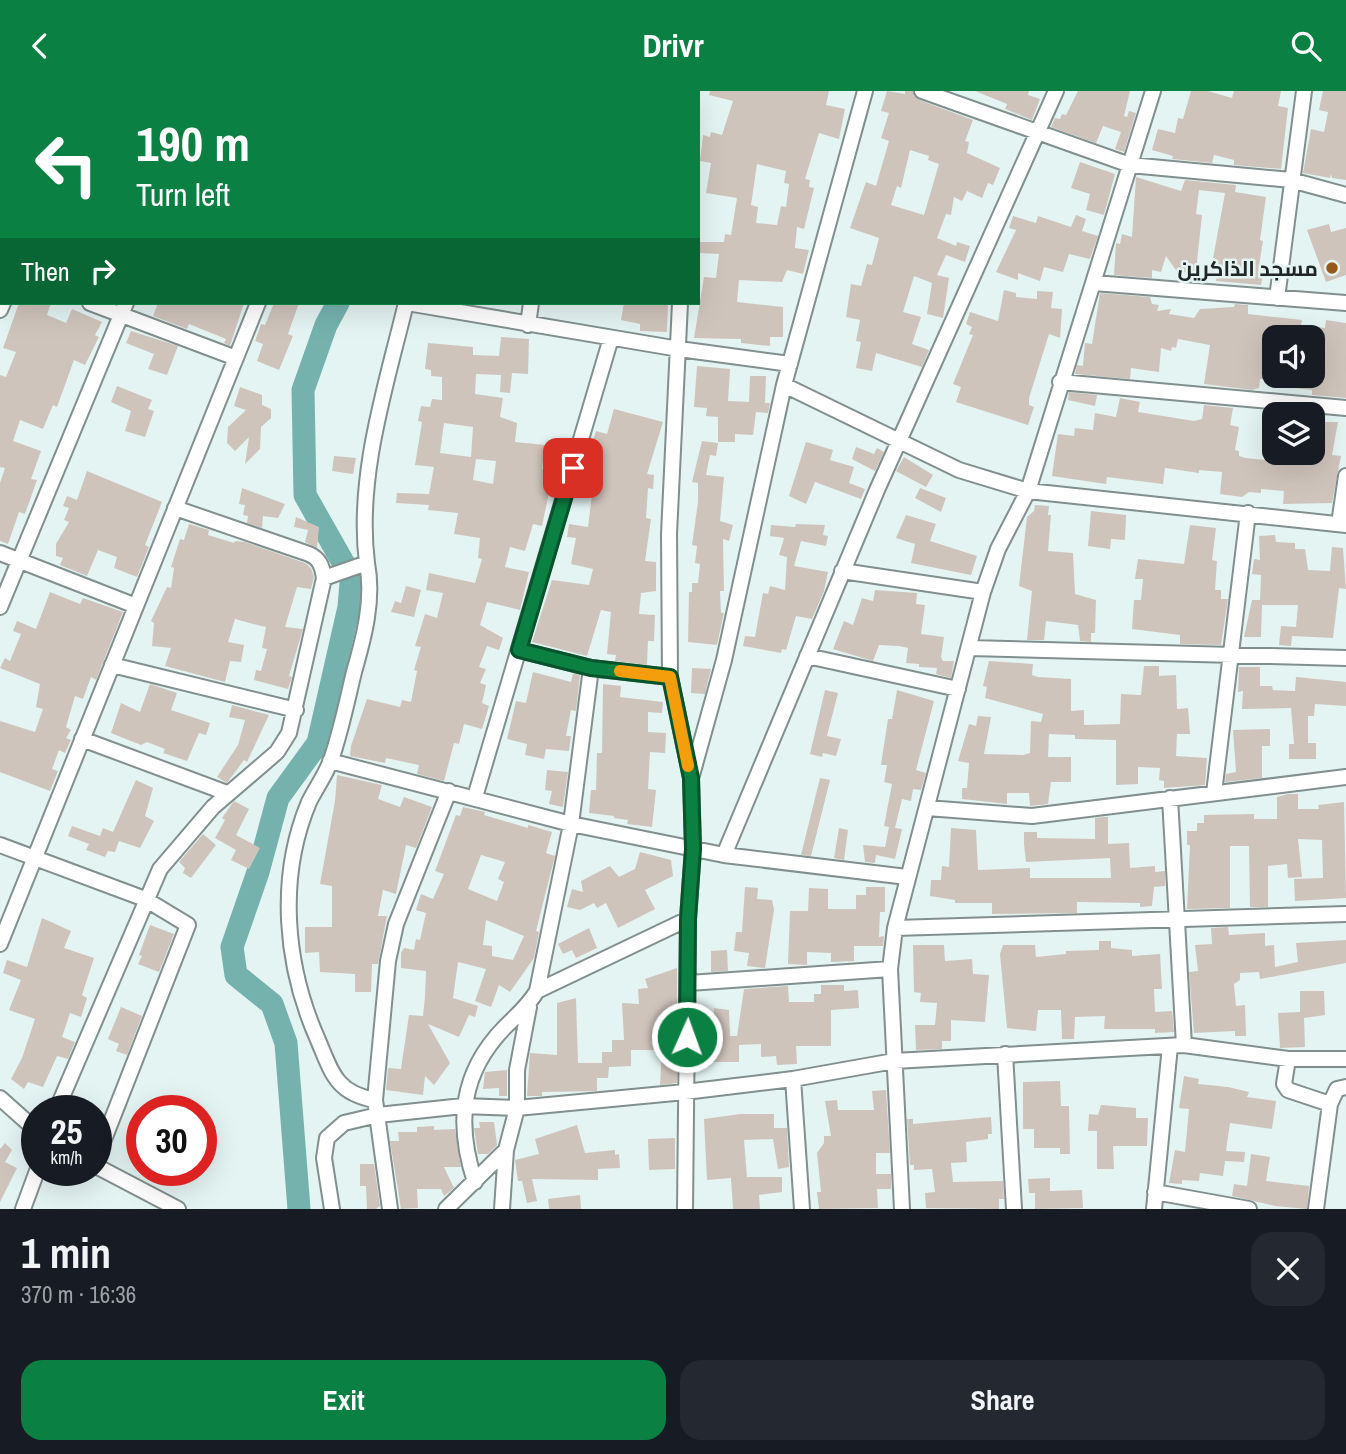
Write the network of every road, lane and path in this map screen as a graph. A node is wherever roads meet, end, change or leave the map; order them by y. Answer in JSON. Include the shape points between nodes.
{"nodes":[{"id":1,"x":865,"y":91,"type":"edge"},
{"id":2,"x":922,"y":91,"type":"edge"},
{"id":3,"x":1056,"y":91,"type":"edge"},
{"id":4,"x":1153,"y":91,"type":"edge"},
{"id":5,"x":1304,"y":91,"type":"edge"},
{"id":6,"x":1039,"y":132,"type":"junction"},
{"id":7,"x":1130,"y":165,"type":"junction"},
{"id":8,"x":1291,"y":180,"type":"junction"},
{"id":9,"x":1346,"y":195,"type":"edge"},
{"id":10,"x":1094,"y":283,"type":"junction"},
{"id":11,"x":1277,"y":298,"type":"junction"},
{"id":12,"x":1346,"y":303,"type":"edge"},
{"id":13,"x":101,"y":305,"type":"edge"},
{"id":14,"x":257,"y":305,"type":"edge"},
{"id":15,"x":407,"y":305,"type":"edge"},
{"id":16,"x":418,"y":305,"type":"edge"},
{"id":17,"x":531,"y":305,"type":"edge"},
{"id":18,"x":680,"y":305,"type":"edge"},
{"id":19,"x":124,"y":309,"type":"edge"},
{"id":20,"x":528,"y":325,"type":"junction"},
{"id":21,"x":611,"y":338,"type":"junction"},
{"id":22,"x":679,"y":349,"type":"junction"},
{"id":23,"x":236,"y":358,"type":"junction"},
{"id":24,"x":790,"y":364,"type":"junction"},
{"id":25,"x":1060,"y":382,"type":"junction"},
{"id":26,"x":784,"y":385,"type":"junction"},
{"id":27,"x":1346,"y":408,"type":"edge"},
{"id":28,"x":900,"y":442,"type":"junction"},
{"id":29,"x":1346,"y":476,"type":"edge"},
{"id":30,"x":1028,"y":491,"type":"junction"},
{"id":31,"x":175,"y":508,"type":"junction"},
{"id":32,"x":1248,"y":513,"type":"junction"},
{"id":33,"x":1342,"y":524,"type":"edge"},
{"id":34,"x":0,"y":553,"type":"edge"},
{"id":35,"x":19,"y":560,"type":"junction"},
{"id":36,"x":367,"y":563,"type":"junction"},
{"id":37,"x":842,"y":571,"type":"junction"},
{"id":38,"x":324,"y":578,"type":"junction"},
{"id":39,"x":983,"y":592,"type":"junction"},
{"id":40,"x":136,"y":606,"type":"junction"},
{"id":41,"x":0,"y":607,"type":"edge"},
{"id":42,"x":969,"y":648,"type":"junction"},
{"id":43,"x":519,"y":650,"type":"junction"},
{"id":44,"x":1230,"y":653,"type":"junction"},
{"id":45,"x":807,"y":656,"type":"junction"},
{"id":46,"x":1346,"y":658,"type":"edge"},
{"id":47,"x":112,"y":665,"type":"junction"},
{"id":48,"x":591,"y":668,"type":"junction"},
{"id":49,"x":670,"y":677,"type":"junction"},
{"id":50,"x":958,"y":689,"type":"junction"},
{"id":51,"x":296,"y":710,"type":"junction"},
{"id":52,"x":82,"y":739,"type":"junction"},
{"id":53,"x":330,"y":761,"type":"junction"},
{"id":54,"x":1346,"y":777,"type":"edge"},
{"id":55,"x":691,"y":778,"type":"junction"},
{"id":56,"x":449,"y":791,"type":"junction"},
{"id":57,"x":227,"y":793,"type":"junction"},
{"id":58,"x":1214,"y":793,"type":"junction"},
{"id":59,"x":475,"y":797,"type":"junction"},
{"id":60,"x":1170,"y":798,"type":"junction"},
{"id":61,"x":927,"y":809,"type":"junction"},
{"id":62,"x":571,"y":824,"type":"junction"},
{"id":63,"x":0,"y":845,"type":"edge"},
{"id":64,"x":693,"y":849,"type":"junction"},
{"id":65,"x":724,"y":855,"type":"junction"},
{"id":66,"x":35,"y":858,"type":"junction"},
{"id":67,"x":907,"y":877,"type":"junction"},
{"id":68,"x":145,"y":899,"type":"junction"},
{"id":69,"x":1346,"y":913,"type":"edge"},
{"id":70,"x":688,"y":919,"type":"junction"},
{"id":71,"x":1177,"y":920,"type":"junction"},
{"id":72,"x":895,"y":928,"type":"junction"},
{"id":73,"x":0,"y":944,"type":"edge"},
{"id":74,"x":890,"y":969,"type":"junction"},
{"id":75,"x":689,"y":983,"type":"junction"},
{"id":76,"x":537,"y":991,"type":"junction"},
{"id":77,"x":529,"y":1005,"type":"junction"},
{"id":78,"x":1177,"y":1046,"type":"junction"},
{"id":79,"x":1004,"y":1055,"type":"junction"},
{"id":80,"x":1288,"y":1059,"type":"junction"},
{"id":81,"x":1346,"y":1059,"type":"edge"},
{"id":82,"x":894,"y":1061,"type":"junction"},
{"id":83,"x":793,"y":1079,"type":"junction"},
{"id":84,"x":1346,"y":1087,"type":"edge"},
{"id":85,"x":685,"y":1092,"type":"junction"},
{"id":86,"x":63,"y":1095,"type":"edge"},
{"id":87,"x":0,"y":1098,"type":"edge"},
{"id":88,"x":1330,"y":1104,"type":"junction"},
{"id":89,"x":463,"y":1106,"type":"junction"},
{"id":90,"x":377,"y":1107,"type":"junction"},
{"id":91,"x":517,"y":1108,"type":"junction"},
{"id":92,"x":21,"y":1117,"type":"edge"},
{"id":93,"x":112,"y":1119,"type":"edge"},
{"id":94,"x":506,"y":1150,"type":"junction"},
{"id":95,"x":112,"y":1174,"type":"edge"},
{"id":96,"x":475,"y":1182,"type":"junction"},
{"id":97,"x":31,"y":1186,"type":"edge"},
{"id":98,"x":1155,"y":1192,"type":"junction"},
{"id":99,"x":23,"y":1209,"type":"edge"},
{"id":100,"x":178,"y":1209,"type":"edge"},
{"id":101,"x":331,"y":1209,"type":"edge"},
{"id":102,"x":390,"y":1209,"type":"edge"},
{"id":103,"x":446,"y":1209,"type":"edge"},
{"id":104,"x":502,"y":1209,"type":"edge"},
{"id":105,"x":685,"y":1209,"type":"edge"},
{"id":106,"x":802,"y":1209,"type":"edge"},
{"id":107,"x":902,"y":1209,"type":"edge"},
{"id":108,"x":1014,"y":1209,"type":"edge"},
{"id":109,"x":1154,"y":1209,"type":"edge"},
{"id":110,"x":1248,"y":1209,"type":"edge"},
{"id":111,"x":1316,"y":1209,"type":"edge"}],
"edges":[{"from":1,"to":24,"type":"street"},
{"from":2,"to":6,"type":"street"},
{"from":3,"to":6,"type":"street"},
{"from":4,"to":7,"type":"street"},
{"from":5,"to":8,"type":"street"},
{"from":6,"to":7,"type":"street"},
{"from":6,"to":28,"type":"street"},
{"from":7,"to":8,"type":"street"},
{"from":7,"to":10,"type":"street"},
{"from":8,"to":9,"type":"street"},
{"from":8,"to":11,"type":"street"},
{"from":10,"to":11,"type":"street"},
{"from":10,"to":25,"type":"street"},
{"from":11,"to":12,"type":"street"},
{"from":13,"to":19,"type":"street"},
{"from":14,"to":23,"type":"street"},
{"from":15,"to":36,"type":"street","via":[[381,408],[369,482],[364,525]]},
{"from":16,"to":20,"type":"street"},
{"from":17,"to":20,"type":"street"},
{"from":18,"to":22,"type":"street"},
{"from":19,"to":23,"type":"street"},
{"from":19,"to":35,"type":"street"},
{"from":20,"to":21,"type":"street"},
{"from":21,"to":22,"type":"street"},
{"from":21,"to":43,"type":"street"},
{"from":22,"to":24,"type":"street"},
{"from":22,"to":49,"type":"street","via":[[669,534]]},
{"from":23,"to":31,"type":"street"},
{"from":24,"to":26,"type":"street"},
{"from":25,"to":27,"type":"street"},
{"from":25,"to":30,"type":"street"},
{"from":26,"to":28,"type":"street"},
{"from":26,"to":55,"type":"street","via":[[724,660]]},
{"from":28,"to":30,"type":"street","via":[[959,470]]},
{"from":28,"to":37,"type":"street"},
{"from":29,"to":33,"type":"street"},
{"from":30,"to":32,"type":"street"},
{"from":30,"to":39,"type":"street","via":[[998,549]]},
{"from":31,"to":38,"type":"street","via":[[317,558]]},
{"from":31,"to":40,"type":"street"},
{"from":32,"to":33,"type":"street"},
{"from":32,"to":44,"type":"street"},
{"from":34,"to":35,"type":"street"},
{"from":35,"to":40,"type":"street"},
{"from":35,"to":41,"type":"street"},
{"from":36,"to":38,"type":"street"},
{"from":36,"to":53,"type":"street","via":[[370,588],[364,636]]},
{"from":37,"to":39,"type":"street"},
{"from":37,"to":45,"type":"street"},
{"from":38,"to":51,"type":"street"},
{"from":39,"to":42,"type":"street"},
{"from":40,"to":47,"type":"street"},
{"from":42,"to":44,"type":"street"},
{"from":42,"to":50,"type":"street"},
{"from":43,"to":48,"type":"street"},
{"from":43,"to":59,"type":"street"},
{"from":44,"to":46,"type":"street"},
{"from":44,"to":58,"type":"street"},
{"from":45,"to":50,"type":"street"},
{"from":45,"to":65,"type":"street"},
{"from":47,"to":51,"type":"street"},
{"from":47,"to":52,"type":"street"},
{"from":48,"to":49,"type":"street"},
{"from":48,"to":62,"type":"street"},
{"from":49,"to":55,"type":"street"},
{"from":50,"to":61,"type":"street"},
{"from":51,"to":57,"type":"street","via":[[289,733],[276,752]]},
{"from":52,"to":57,"type":"street"},
{"from":52,"to":66,"type":"street"},
{"from":53,"to":56,"type":"street"},
{"from":53,"to":90,"type":"street","via":[[309,802],[298,841],[289,908],[292,966],[312,1027],[340,1085]]},
{"from":54,"to":58,"type":"street"},
{"from":55,"to":64,"type":"street"},
{"from":56,"to":59,"type":"street"},
{"from":56,"to":90,"type":"street","via":[[396,924],[384,989]]},
{"from":57,"to":68,"type":"street","via":[[173,852]]},
{"from":58,"to":60,"type":"street"},
{"from":59,"to":62,"type":"street"},
{"from":60,"to":61,"type":"street","via":[[1032,816]]},
{"from":60,"to":71,"type":"street"},
{"from":61,"to":67,"type":"street"},
{"from":62,"to":64,"type":"street"},
{"from":62,"to":76,"type":"street"},
{"from":63,"to":66,"type":"street"},
{"from":64,"to":65,"type":"street"},
{"from":64,"to":70,"type":"street"},
{"from":65,"to":67,"type":"street"},
{"from":66,"to":68,"type":"street"},
{"from":66,"to":73,"type":"street"},
{"from":67,"to":72,"type":"street"},
{"from":68,"to":86,"type":"street"},
{"from":68,"to":93,"type":"street","via":[[188,925]]},
{"from":69,"to":71,"type":"street"},
{"from":70,"to":75,"type":"street"},
{"from":70,"to":76,"type":"street"},
{"from":71,"to":72,"type":"street"},
{"from":71,"to":78,"type":"street"},
{"from":72,"to":74,"type":"street"},
{"from":74,"to":75,"type":"street"},
{"from":74,"to":82,"type":"street"},
{"from":75,"to":85,"type":"street"},
{"from":76,"to":77,"type":"street"},
{"from":77,"to":89,"type":"street","via":[[503,1028],[484,1056]]},
{"from":77,"to":91,"type":"street","via":[[517,1070]]},
{"from":78,"to":79,"type":"street"},
{"from":78,"to":80,"type":"street"},
{"from":78,"to":98,"type":"street"},
{"from":79,"to":82,"type":"street"},
{"from":79,"to":108,"type":"street"},
{"from":80,"to":81,"type":"street"},
{"from":80,"to":88,"type":"street","via":[[1285,1088]]},
{"from":82,"to":83,"type":"street"},
{"from":82,"to":107,"type":"street"},
{"from":83,"to":85,"type":"street"},
{"from":83,"to":106,"type":"street"},
{"from":84,"to":88,"type":"street","via":[[1338,1089]]},
{"from":85,"to":91,"type":"street"},
{"from":85,"to":105,"type":"street"},
{"from":87,"to":92,"type":"street"},
{"from":88,"to":111,"type":"street"},
{"from":89,"to":90,"type":"street"},
{"from":89,"to":91,"type":"street"},
{"from":89,"to":96,"type":"street","via":[[464,1145]]},
{"from":90,"to":101,"type":"street","via":[[344,1123],[327,1138],[324,1158]]},
{"from":90,"to":102,"type":"street"},
{"from":91,"to":94,"type":"street"},
{"from":94,"to":96,"type":"street"},
{"from":94,"to":104,"type":"street"},
{"from":95,"to":100,"type":"street"},
{"from":96,"to":103,"type":"street"},
{"from":97,"to":99,"type":"street"},
{"from":98,"to":109,"type":"street"},
{"from":98,"to":110,"type":"street"}]}
